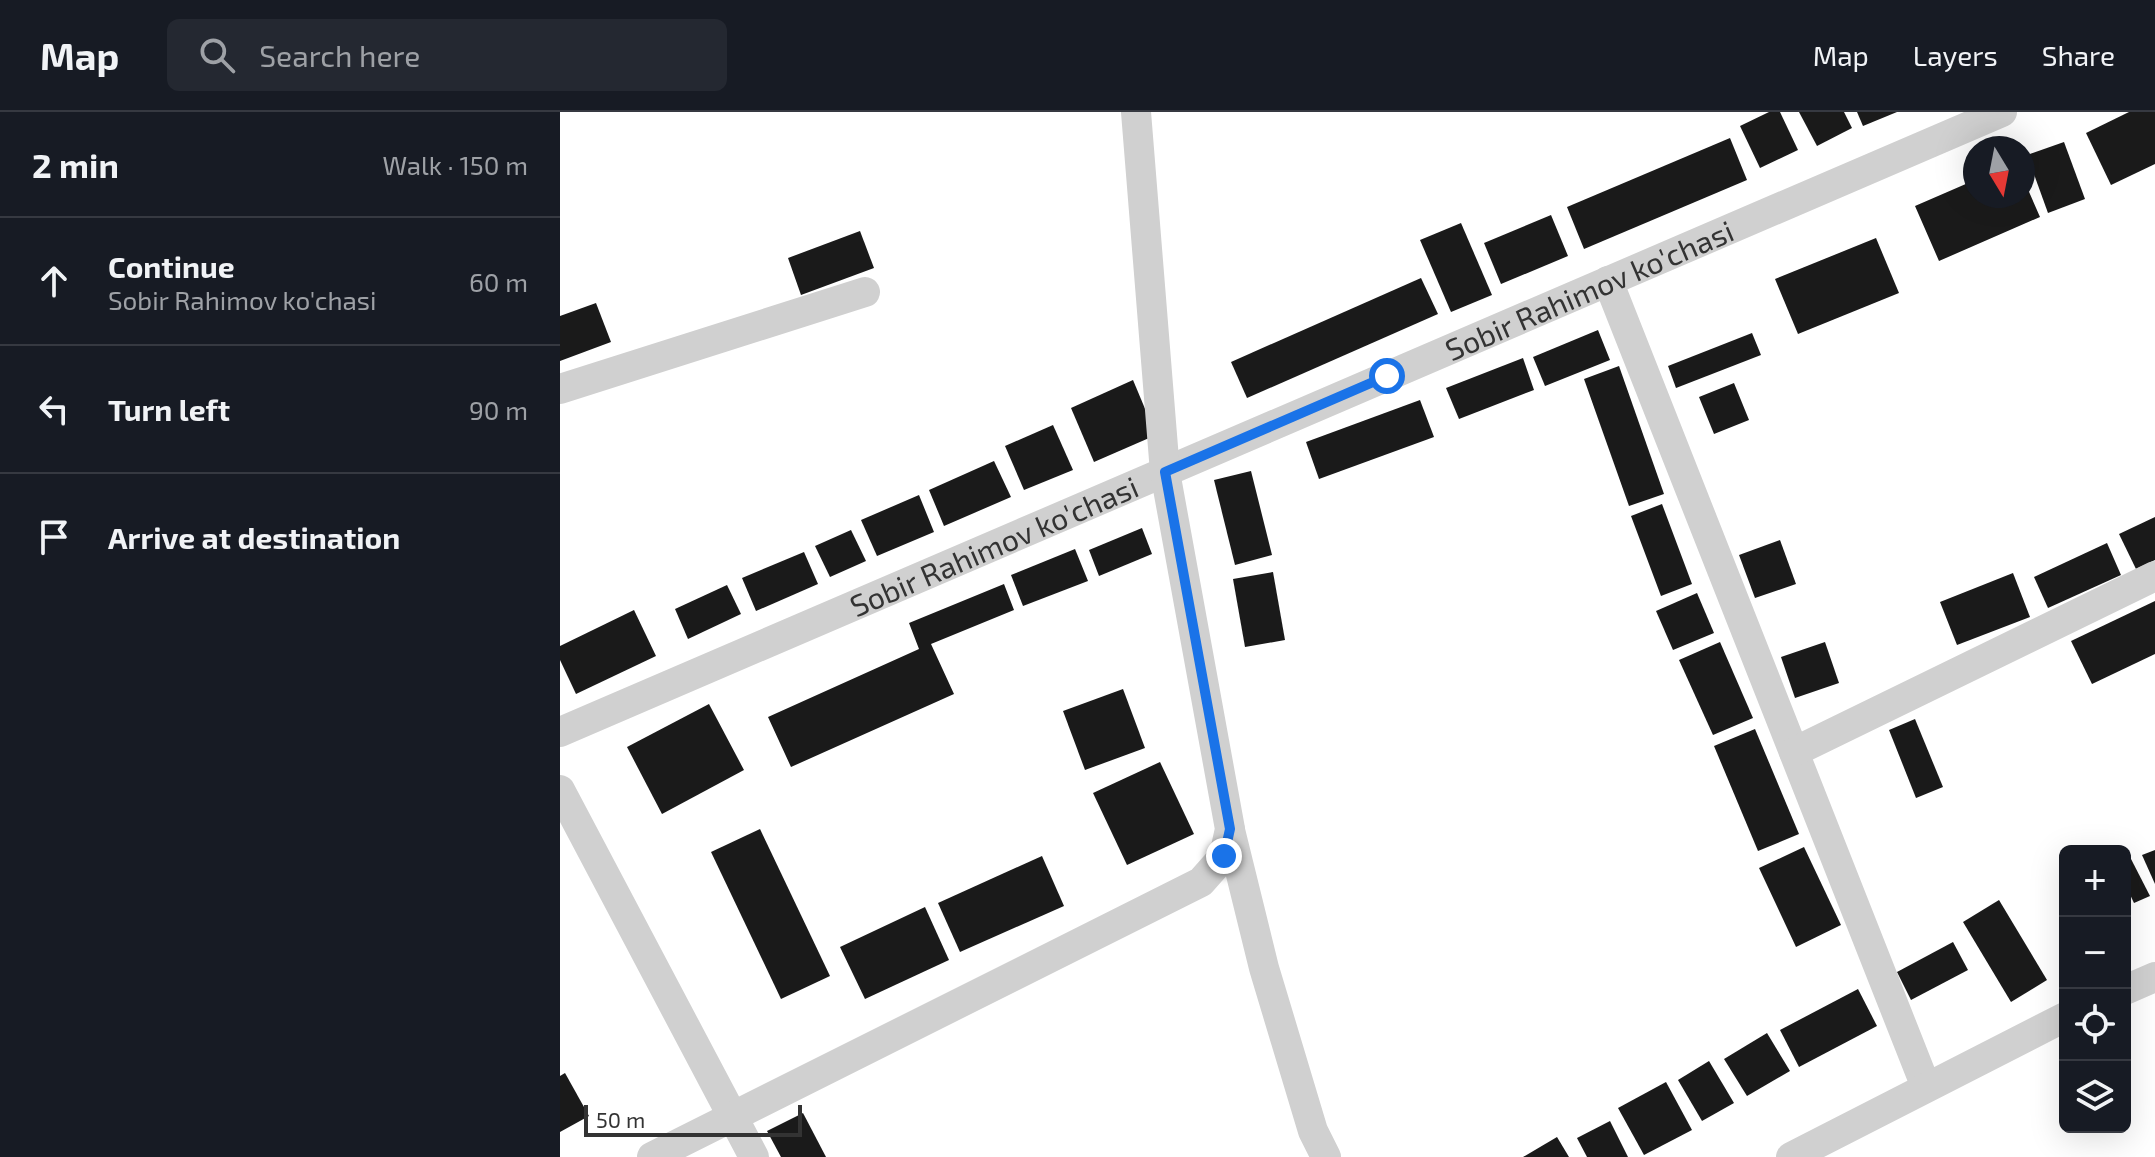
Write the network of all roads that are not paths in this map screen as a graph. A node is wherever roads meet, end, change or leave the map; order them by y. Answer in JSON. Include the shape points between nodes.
{"nodes":[{"id":1,"x":1136,"y":112,"type":"edge"},
{"id":2,"x":2002,"y":112,"type":"edge"},
{"id":3,"x":1608,"y":281,"type":"junction"},
{"id":4,"x":865,"y":292,"type":"dead end"},
{"id":5,"x":560,"y":389,"type":"edge"},
{"id":6,"x":1165,"y":472,"type":"junction"},
{"id":7,"x":2155,"y":576,"type":"edge"},
{"id":8,"x":560,"y":732,"type":"edge"},
{"id":9,"x":1794,"y":752,"type":"junction"},
{"id":10,"x":560,"y":790,"type":"edge"},
{"id":11,"x":1230,"y":829,"type":"junction"},
{"id":12,"x":2155,"y":977,"type":"edge"},
{"id":13,"x":2127,"y":989,"type":"edge"},
{"id":14,"x":2059,"y":1020,"type":"edge"},
{"id":15,"x":1926,"y":1087,"type":"junction"},
{"id":16,"x":734,"y":1116,"type":"junction"},
{"id":17,"x":652,"y":1157,"type":"edge"},
{"id":18,"x":754,"y":1157,"type":"edge"},
{"id":19,"x":1326,"y":1157,"type":"edge"},
{"id":20,"x":1791,"y":1157,"type":"edge"}],
"edges":[{"from":1,"to":6,"type":"street"},
{"from":2,"to":3,"type":"street","name":"Sobir Rahimov ko'chasi"},
{"from":3,"to":6,"type":"street","name":"Sobir Rahimov ko'chasi"},
{"from":3,"to":9,"type":"street"},
{"from":4,"to":5,"type":"street"},
{"from":6,"to":8,"type":"street","name":"Sobir Rahimov ko'chasi"},
{"from":6,"to":11,"type":"street"},
{"from":7,"to":9,"type":"street"},
{"from":9,"to":15,"type":"street"},
{"from":10,"to":16,"type":"street"},
{"from":11,"to":16,"type":"street","via":[[1224,856],[1201,882]]},
{"from":11,"to":19,"type":"street","via":[[1264,968],[1313,1131]]},
{"from":12,"to":13,"type":"street"},
{"from":14,"to":15,"type":"street"},
{"from":15,"to":20,"type":"street"},
{"from":16,"to":17,"type":"street"},
{"from":16,"to":18,"type":"street"}]}
